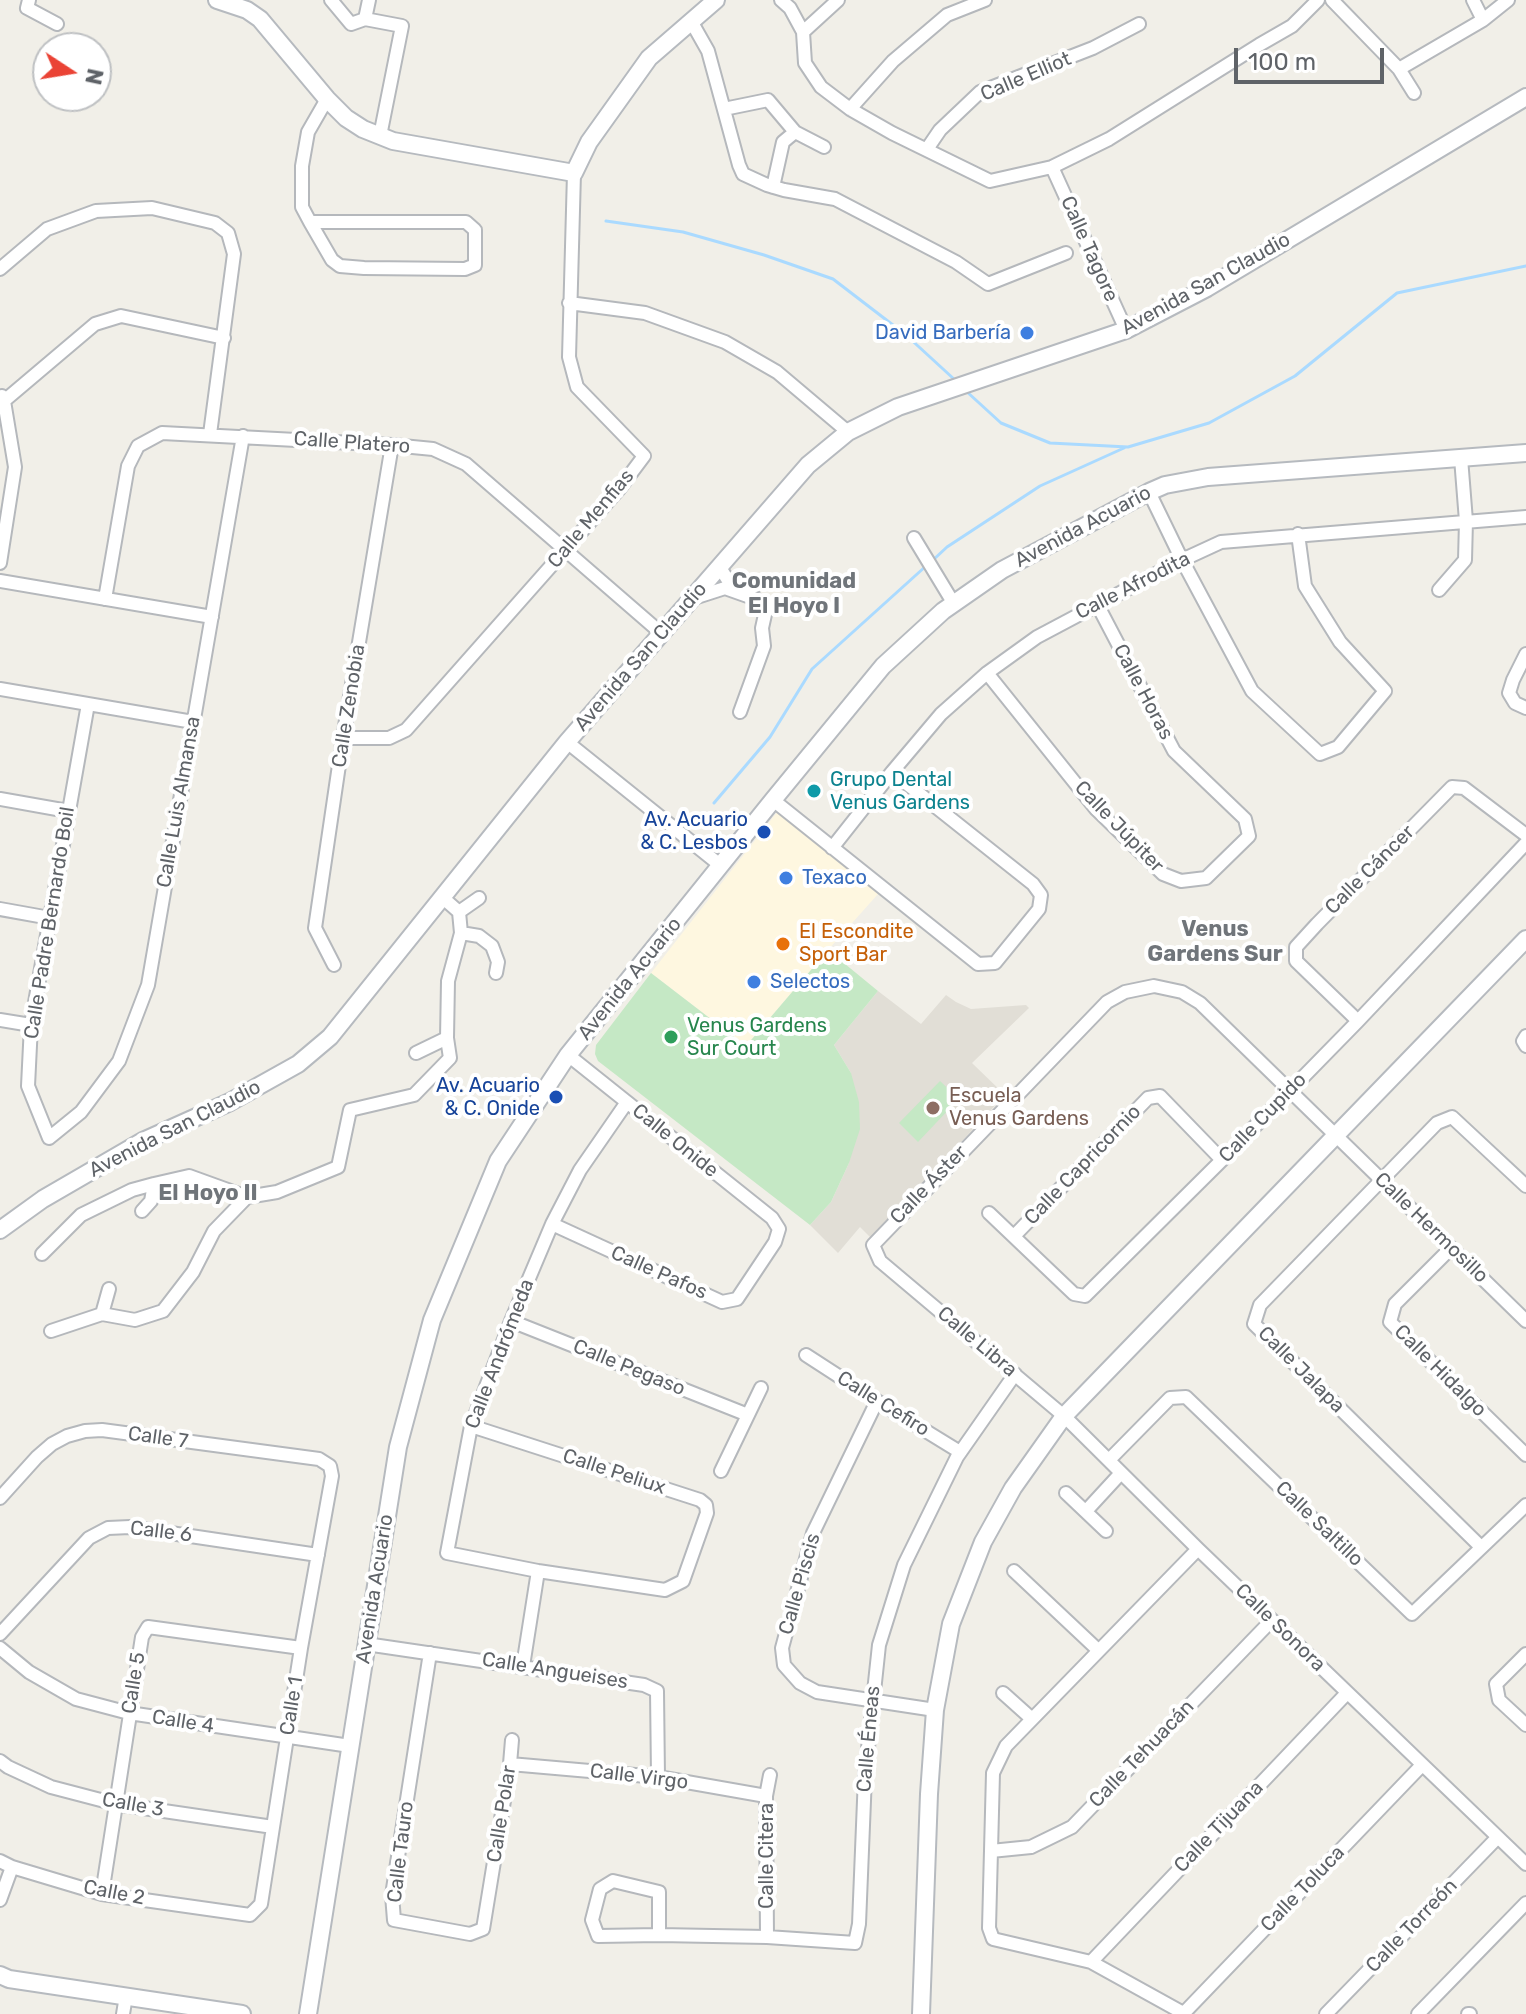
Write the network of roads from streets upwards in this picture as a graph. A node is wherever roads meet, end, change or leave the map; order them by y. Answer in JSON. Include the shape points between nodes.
{"nodes":[{"id":1,"x":29,"y":0,"type":"edge"},
{"id":2,"x":217,"y":0,"type":"edge"},
{"id":3,"x":331,"y":0,"type":"edge"},
{"id":4,"x":369,"y":0,"type":"edge"},
{"id":5,"x":716,"y":0,"type":"edge"},
{"id":6,"x":781,"y":0,"type":"edge"},
{"id":7,"x":838,"y":0,"type":"edge"},
{"id":8,"x":985,"y":0,"type":"edge"},
{"id":9,"x":1318,"y":0,"type":"edge"},
{"id":10,"x":1332,"y":0,"type":"edge"},
{"id":11,"x":1473,"y":0,"type":"edge"},
{"id":12,"x":1508,"y":0,"type":"edge"},
{"id":13,"x":365,"y":19,"type":"junction"},
{"id":14,"x":1483,"y":20,"type":"junction"},
{"id":15,"x":691,"y":21,"type":"junction"},
{"id":16,"x":57,"y":24,"type":"dead end"},
{"id":17,"x":1139,"y":24,"type":"dead end"},
{"id":18,"x":803,"y":32,"type":"junction"},
{"id":19,"x":1399,"y":69,"type":"junction"},
{"id":20,"x":1414,"y":93,"type":"dead end"},
{"id":21,"x":1526,"y":97,"type":"edge"},
{"id":22,"x":327,"y":99,"type":"junction"},
{"id":23,"x":724,"y":109,"type":"junction"},
{"id":24,"x":850,"y":109,"type":"junction"},
{"id":25,"x":795,"y":132,"type":"junction"},
{"id":26,"x":380,"y":136,"type":"junction"},
{"id":27,"x":824,"y":147,"type":"dead end"},
{"id":28,"x":927,"y":149,"type":"junction"},
{"id":29,"x":1052,"y":167,"type":"junction"},
{"id":30,"x":574,"y":173,"type":"junction"},
{"id":31,"x":773,"y":187,"type":"junction"},
{"id":32,"x":310,"y":222,"type":"junction"},
{"id":33,"x":1066,"y":253,"type":"dead end"},
{"id":34,"x":0,"y":269,"type":"edge"},
{"id":35,"x":569,"y":303,"type":"junction"},
{"id":36,"x":1126,"y":330,"type":"junction"},
{"id":37,"x":224,"y":338,"type":"junction"},
{"id":38,"x":2,"y":397,"type":"edge"},
{"id":39,"x":848,"y":432,"type":"junction"},
{"id":40,"x":210,"y":434,"type":"junction"},
{"id":41,"x":243,"y":436,"type":"junction"},
{"id":42,"x":392,"y":445,"type":"junction"},
{"id":43,"x":1526,"y":453,"type":"edge"},
{"id":44,"x":1461,"y":458,"type":"junction"},
{"id":45,"x":1149,"y":492,"type":"junction"},
{"id":46,"x":1526,"y":517,"type":"edge"},
{"id":47,"x":1466,"y":521,"type":"junction"},
{"id":48,"x":1298,"y":534,"type":"junction"},
{"id":49,"x":914,"y":538,"type":"dead end"},
{"id":50,"x":566,"y":549,"type":"junction"},
{"id":51,"x":1182,"y":560,"type":"junction"},
{"id":52,"x":0,"y":563,"type":"edge"},
{"id":53,"x":719,"y":566,"type":"junction"},
{"id":54,"x":0,"y":581,"type":"edge"},
{"id":55,"x":760,"y":582,"type":"dead end"},
{"id":56,"x":1439,"y":590,"type":"dead end"},
{"id":57,"x":105,"y":599,"type":"junction"},
{"id":58,"x":691,"y":600,"type":"junction"},
{"id":59,"x":954,"y":604,"type":"junction"},
{"id":60,"x":1097,"y":604,"type":"junction"},
{"id":61,"x":212,"y":617,"type":"junction"},
{"id":62,"x":661,"y":633,"type":"junction"},
{"id":63,"x":1526,"y":654,"type":"edge"},
{"id":64,"x":987,"y":673,"type":"junction"},
{"id":65,"x":0,"y":689,"type":"edge"},
{"id":66,"x":88,"y":704,"type":"junction"},
{"id":67,"x":1526,"y":708,"type":"edge"},
{"id":68,"x":740,"y":712,"type":"dead end"},
{"id":69,"x":193,"y":722,"type":"junction"},
{"id":70,"x":343,"y":738,"type":"junction"},
{"id":71,"x":567,"y":742,"type":"junction"},
{"id":72,"x":892,"y":772,"type":"junction"},
{"id":73,"x":0,"y":799,"type":"edge"},
{"id":74,"x":773,"y":800,"type":"junction"},
{"id":75,"x":1233,"y":808,"type":"joint"},
{"id":76,"x":68,"y":811,"type":"junction"},
{"id":77,"x":1526,"y":835,"type":"edge"},
{"id":78,"x":1526,"y":843,"type":"edge"},
{"id":79,"x":832,"y":848,"type":"junction"},
{"id":80,"x":720,"y":865,"type":"junction"},
{"id":81,"x":442,"y":897,"type":"junction"},
{"id":82,"x":479,"y":898,"type":"dead end"},
{"id":83,"x":0,"y":909,"type":"edge"},
{"id":84,"x":459,"y":912,"type":"junction"},
{"id":85,"x":50,"y":918,"type":"junction"},
{"id":86,"x":461,"y":933,"type":"junction"},
{"id":87,"x":1526,"y":939,"type":"edge"},
{"id":88,"x":334,"y":965,"type":"dead end"},
{"id":89,"x":496,"y":973,"type":"dead end"},
{"id":90,"x":0,"y":1020,"type":"edge"},
{"id":91,"x":1358,"y":1021,"type":"junction"},
{"id":92,"x":31,"y":1025,"type":"junction"},
{"id":93,"x":1526,"y":1036,"type":"edge"},
{"id":94,"x":447,"y":1038,"type":"junction"},
{"id":95,"x":1526,"y":1046,"type":"edge"},
{"id":96,"x":416,"y":1053,"type":"dead end"},
{"id":97,"x":568,"y":1055,"type":"junction"},
{"id":98,"x":1290,"y":1091,"type":"junction"},
{"id":99,"x":627,"y":1102,"type":"junction"},
{"id":100,"x":1336,"y":1135,"type":"junction"},
{"id":101,"x":49,"y":1138,"type":"joint"},
{"id":102,"x":1222,"y":1160,"type":"junction"},
{"id":103,"x":1382,"y":1180,"type":"junction"},
{"id":104,"x":154,"y":1184,"type":"junction"},
{"id":105,"x":1526,"y":1186,"type":"edge"},
{"id":106,"x":247,"y":1197,"type":"junction"},
{"id":107,"x":142,"y":1211,"type":"dead end"},
{"id":108,"x":989,"y":1213,"type":"dead end"},
{"id":109,"x":552,"y":1224,"type":"junction"},
{"id":110,"x":779,"y":1229,"type":"joint"},
{"id":111,"x":0,"y":1230,"type":"edge"},
{"id":112,"x":1014,"y":1236,"type":"junction"},
{"id":113,"x":1451,"y":1248,"type":"junction"},
{"id":114,"x":42,"y":1254,"type":"dead end"},
{"id":115,"x":890,"y":1269,"type":"joint"},
{"id":116,"x":109,"y":1289,"type":"dead end"},
{"id":117,"x":102,"y":1314,"type":"junction"},
{"id":118,"x":511,"y":1321,"type":"junction"},
{"id":119,"x":1526,"y":1321,"type":"edge"},
{"id":120,"x":51,"y":1331,"type":"dead end"},
{"id":121,"x":806,"y":1355,"type":"dead end"},
{"id":122,"x":1015,"y":1374,"type":"junction"},
{"id":123,"x":761,"y":1388,"type":"dead end"},
{"id":124,"x":877,"y":1401,"type":"junction"},
{"id":125,"x":748,"y":1415,"type":"junction"},
{"id":126,"x":1064,"y":1416,"type":"junction"},
{"id":127,"x":471,"y":1426,"type":"junction"},
{"id":128,"x":960,"y":1452,"type":"junction"},
{"id":129,"x":1526,"y":1455,"type":"edge"},
{"id":130,"x":1109,"y":1460,"type":"junction"},
{"id":131,"x":721,"y":1471,"type":"dead end"},
{"id":132,"x":1121,"y":1473,"type":"junction"},
{"id":133,"x":332,"y":1476,"type":"joint"},
{"id":134,"x":1066,"y":1493,"type":"dead end"},
{"id":135,"x":0,"y":1498,"type":"edge"},
{"id":136,"x":1526,"y":1505,"type":"edge"},
{"id":137,"x":1086,"y":1511,"type":"junction"},
{"id":138,"x":1106,"y":1531,"type":"dead end"},
{"id":139,"x":1481,"y":1547,"type":"junction"},
{"id":140,"x":1198,"y":1549,"type":"junction"},
{"id":141,"x":693,"y":1554,"type":"joint"},
{"id":142,"x":318,"y":1555,"type":"junction"},
{"id":143,"x":538,"y":1571,"type":"junction"},
{"id":144,"x":1014,"y":1571,"type":"dead end"},
{"id":145,"x":1272,"y":1620,"type":"junction"},
{"id":146,"x":0,"y":1634,"type":"edge"},
{"id":147,"x":366,"y":1644,"type":"junction"},
{"id":148,"x":0,"y":1648,"type":"edge"},
{"id":149,"x":301,"y":1648,"type":"junction"},
{"id":150,"x":1098,"y":1650,"type":"junction"},
{"id":151,"x":430,"y":1653,"type":"junction"},
{"id":152,"x":1526,"y":1654,"type":"edge"},
{"id":153,"x":523,"y":1666,"type":"junction"},
{"id":154,"x":1003,"y":1693,"type":"dead end"},
{"id":155,"x":1347,"y":1693,"type":"junction"},
{"id":156,"x":872,"y":1699,"type":"junction"},
{"id":157,"x":935,"y":1710,"type":"junction"},
{"id":158,"x":129,"y":1713,"type":"junction"},
{"id":159,"x":1032,"y":1719,"type":"junction"},
{"id":160,"x":1526,"y":1725,"type":"edge"},
{"id":161,"x":287,"y":1737,"type":"junction"},
{"id":162,"x":512,"y":1740,"type":"dead end"},
{"id":163,"x":350,"y":1746,"type":"junction"},
{"id":164,"x":0,"y":1761,"type":"edge"},
{"id":165,"x":510,"y":1764,"type":"junction"},
{"id":166,"x":1422,"y":1765,"type":"junction"},
{"id":167,"x":770,"y":1775,"type":"dead end"},
{"id":168,"x":658,"y":1777,"type":"junction"},
{"id":169,"x":766,"y":1796,"type":"junction"},
{"id":170,"x":116,"y":1804,"type":"junction"},
{"id":171,"x":273,"y":1827,"type":"junction"},
{"id":172,"x":1497,"y":1838,"type":"junction"},
{"id":173,"x":991,"y":1851,"type":"junction"},
{"id":174,"x":6,"y":1864,"type":"edge"},
{"id":175,"x":1526,"y":1864,"type":"edge"},
{"id":176,"x":490,"y":1888,"type":"joint"},
{"id":177,"x":102,"y":1894,"type":"junction"},
{"id":178,"x":0,"y":1900,"type":"edge"},
{"id":179,"x":1526,"y":1903,"type":"edge"},
{"id":180,"x":232,"y":1912,"type":"joint"},
{"id":181,"x":659,"y":1935,"type":"junction"},
{"id":182,"x":767,"y":1937,"type":"junction"},
{"id":183,"x":1091,"y":1962,"type":"junction"},
{"id":184,"x":0,"y":1975,"type":"edge"},
{"id":185,"x":126,"y":1996,"type":"junction"},
{"id":186,"x":208,"y":2011,"type":"edge"},
{"id":187,"x":1184,"y":2013,"type":"edge"},
{"id":188,"x":123,"y":2014,"type":"edge"},
{"id":189,"x":242,"y":2014,"type":"edge"},
{"id":190,"x":308,"y":2014,"type":"edge"},
{"id":191,"x":921,"y":2014,"type":"edge"},
{"id":192,"x":1326,"y":2014,"type":"edge"},
{"id":193,"x":1418,"y":2014,"type":"edge"}],
"edges":[{"from":1,"to":16,"type":"street","via":[[27,8]]},
{"from":2,"to":22,"type":"street","via":[[260,19]]},
{"from":3,"to":13,"type":"street","via":[[351,24]]},
{"from":4,"to":13,"type":"street"},
{"from":5,"to":15,"type":"street"},
{"from":6,"to":18,"type":"street"},
{"from":7,"to":18,"type":"street"},
{"from":8,"to":24,"type":"street","via":[[947,15],[893,61]]},
{"from":9,"to":29,"type":"street","via":[[1292,26],[1109,139]]},
{"from":10,"to":19,"type":"street"},
{"from":11,"to":14,"type":"street"},
{"from":12,"to":14,"type":"street"},
{"from":13,"to":26,"type":"street","via":[[402,26]]},
{"from":14,"to":19,"type":"street"},
{"from":15,"to":23,"type":"street","via":[[708,51]]},
{"from":15,"to":30,"type":"street","via":[[649,58],[589,142]]},
{"from":17,"to":28,"type":"street","name":"Calle Elliot","via":[[980,92]]},
{"from":18,"to":24,"type":"street","via":[[805,63],[821,87]]},
{"from":19,"to":20,"type":"street"},
{"from":21,"to":36,"type":"street","name":"Avenida San Claudio","via":[[1207,288]]},
{"from":22,"to":26,"type":"street","via":[[346,118]]},
{"from":22,"to":32,"type":"street","via":[[308,132],[302,166],[302,207]]},
{"from":23,"to":25,"type":"street","via":[[768,100]]},
{"from":23,"to":31,"type":"street","via":[[743,174]]},
{"from":24,"to":28,"type":"street"},
{"from":25,"to":27,"type":"street"},
{"from":25,"to":31,"type":"street","via":[[783,142]]},
{"from":26,"to":30,"type":"street"},
{"from":28,"to":29,"type":"street","via":[[990,181]]},
{"from":29,"to":36,"type":"street","name":"Calle Tagore"},
{"from":30,"to":35,"type":"street","name":"Calle Menfias"},
{"from":31,"to":33,"type":"street","via":[[835,199],[988,284]]},
{"from":32,"to":32,"type":"street","via":[[466,222],[475,230],[475,265],[340,266]]},
{"from":34,"to":37,"type":"street","via":[[47,229],[96,211],[152,208],[215,223],[228,233],[234,254]]},
{"from":35,"to":39,"type":"street","via":[[645,313],[725,342],[777,372]]},
{"from":35,"to":50,"type":"street","name":"Calle Menfias","via":[[569,357],[577,387],[644,456]]},
{"from":36,"to":39,"type":"street","name":"Avenida San Claudio","via":[[898,407]]},
{"from":37,"to":38,"type":"street","via":[[121,316],[95,324]]},
{"from":37,"to":40,"type":"street"},
{"from":38,"to":52,"type":"street","via":[[15,467]]},
{"from":39,"to":53,"type":"street","name":"Avenida San Claudio","via":[[808,465]]},
{"from":40,"to":41,"type":"street","name":"Calle Platero"},
{"from":40,"to":57,"type":"street","name":"Calle Platero","via":[[162,433],[138,446],[128,466]]},
{"from":41,"to":42,"type":"street","name":"Calle Platero"},
{"from":41,"to":61,"type":"street","name":"Calle Luis Almansa"},
{"from":42,"to":50,"type":"street","name":"Calle Platero","via":[[433,449],[466,464]]},
{"from":42,"to":70,"type":"street","name":"Calle Zenobia"},
{"from":43,"to":44,"type":"street","name":"Avenida Acuario"},
{"from":44,"to":45,"type":"street","name":"Avenida Acuario","via":[[1208,477]]},
{"from":44,"to":47,"type":"street"},
{"from":45,"to":51,"type":"street"},
{"from":45,"to":59,"type":"street","name":"Avenida Acuario","via":[[1002,570]]},
{"from":46,"to":47,"type":"street","name":"Calle Afrodita"},
{"from":47,"to":48,"type":"street","name":"Calle Afrodita"},
{"from":47,"to":56,"type":"street","via":[[1465,560]]},
{"from":48,"to":51,"type":"street","name":"Calle Afrodita","via":[[1221,542]]},
{"from":48,"to":51,"type":"street","via":[[1305,586],[1340,642],[1385,691],[1338,747],[1320,754],[1252,691]]},
{"from":49,"to":59,"type":"street"},
{"from":50,"to":62,"type":"street","name":"Calle Platero"},
{"from":50,"to":70,"type":"street","name":"Calle Menfias","via":[[406,730],[389,738]]},
{"from":51,"to":60,"type":"street","name":"Calle Afrodita"},
{"from":53,"to":55,"type":"street","via":[[729,582],[748,590]]},
{"from":53,"to":58,"type":"street","name":"Avenida San Claudio"},
{"from":54,"to":57,"type":"street"},
{"from":57,"to":61,"type":"street"},
{"from":58,"to":62,"type":"street","name":"Avenida San Claudio"},
{"from":58,"to":68,"type":"street","via":[[725,588],[756,599],[766,610],[764,646]]},
{"from":59,"to":74,"type":"street","name":"Avenida Acuario","via":[[883,666]]},
{"from":60,"to":64,"type":"street","name":"Calle Afrodita"},
{"from":60,"to":75,"type":"street","name":"Calle Horas","via":[[1174,751]]},
{"from":61,"to":69,"type":"street","name":"Calle Luis Almansa"},
{"from":62,"to":71,"type":"street","name":"Avenida San Claudio"},
{"from":63,"to":67,"type":"street","via":[[1509,693]]},
{"from":64,"to":72,"type":"street","name":"Calle Afrodita","via":[[941,714]]},
{"from":64,"to":75,"type":"street","name":"Calle Júpiter","via":[[1096,809],[1163,874],[1181,881],[1206,878],[1249,836],[1245,819]]},
{"from":65,"to":66,"type":"street"},
{"from":66,"to":69,"type":"street"},
{"from":66,"to":76,"type":"street","name":"Calle Padre Bernardo Boil"},
{"from":69,"to":101,"type":"street","name":"Calle Luis Almansa","via":[[148,985],[119,1061],[81,1112]]},
{"from":70,"to":88,"type":"street","name":"Calle Zenobia","via":[[315,928]]},
{"from":71,"to":80,"type":"street"},
{"from":71,"to":81,"type":"street","name":"Avenida San Claudio"},
{"from":72,"to":79,"type":"street","name":"Calle Afrodita"},
{"from":72,"to":79,"type":"street","via":[[1033,884],[1041,895],[1039,909],[995,963],[978,964]]},
{"from":73,"to":76,"type":"street"},
{"from":74,"to":79,"type":"street"},
{"from":74,"to":80,"type":"street","name":"Avenida Acuario"},
{"from":76,"to":85,"type":"street","name":"Calle Padre Bernardo Boil"},
{"from":77,"to":91,"type":"street","name":"Calle Cáncer","via":[[1464,788],[1452,787],[1309,932],[1296,947],[1296,961]]},
{"from":78,"to":91,"type":"street","name":"Calle Cupido"},
{"from":80,"to":97,"type":"street","name":"Avenida Acuario"},
{"from":81,"to":84,"type":"street"},
{"from":81,"to":111,"type":"street","name":"Avenida San Claudio","via":[[330,1037],[298,1064],[143,1141]]},
{"from":82,"to":84,"type":"street"},
{"from":83,"to":85,"type":"street"},
{"from":84,"to":86,"type":"street"},
{"from":85,"to":92,"type":"street","name":"Calle Padre Bernardo Boil"},
{"from":86,"to":89,"type":"street","via":[[479,936],[492,946]]},
{"from":86,"to":94,"type":"street","via":[[448,981]]},
{"from":87,"to":100,"type":"street"},
{"from":90,"to":92,"type":"street"},
{"from":91,"to":98,"type":"street","name":"Calle Cupido"},
{"from":92,"to":101,"type":"street","name":"Calle Padre Bernardo Boil","via":[[28,1086]]},
{"from":93,"to":95,"type":"street"},
{"from":94,"to":96,"type":"street"},
{"from":94,"to":106,"type":"street","via":[[450,1058],[414,1095],[350,1110],[338,1167],[277,1192]]},
{"from":97,"to":99,"type":"street","name":"Calle Onide"},
{"from":97,"to":147,"type":"street","name":"Avenida Acuario","via":[[498,1161],[432,1320],[398,1447]]},
{"from":98,"to":100,"type":"street","name":"Calle Áster"},
{"from":98,"to":102,"type":"street","name":"Calle Cupido"},
{"from":98,"to":115,"type":"street","name":"Calle Áster","via":[[1200,1003],[1182,992],[1154,986],[1125,992],[1107,1002],[873,1245]]},
{"from":99,"to":109,"type":"street","name":"Calle Andrómeda","via":[[580,1170]]},
{"from":99,"to":110,"type":"street","name":"Calle Onide"},
{"from":100,"to":103,"type":"street","name":"Calle Hermosillo"},
{"from":100,"to":126,"type":"street"},
{"from":102,"to":112,"type":"street","name":"Calle Cupido","via":[[1085,1296],[1074,1294]]},
{"from":102,"to":112,"type":"street","name":"Calle Capricornio","via":[[1160,1096],[1148,1098]]},
{"from":103,"to":105,"type":"street","name":"Calle Jalapa","via":[[1437,1123],[1452,1117]]},
{"from":103,"to":113,"type":"street","name":"Calle Hermosillo"},
{"from":103,"to":139,"type":"street","name":"Calle Jalapa","via":[[1260,1305],[1254,1324]]},
{"from":104,"to":106,"type":"street","via":[[189,1176]]},
{"from":104,"to":107,"type":"street","via":[[151,1201]]},
{"from":104,"to":114,"type":"street","via":[[81,1215]]},
{"from":106,"to":117,"type":"street","via":[[214,1231],[193,1272],[163,1311],[135,1320]]},
{"from":108,"to":112,"type":"street","name":"Calle Cupido"},
{"from":109,"to":110,"type":"street","name":"Calle Pafos","via":[[722,1302],[737,1299]]},
{"from":109,"to":118,"type":"street","name":"Calle Andrómeda"},
{"from":113,"to":119,"type":"street","name":"Calle Hermosillo"},
{"from":113,"to":129,"type":"street","name":"Calle Hidalgo","via":[[1395,1304],[1390,1322]]},
{"from":115,"to":122,"type":"street","name":"Calle Libra"},
{"from":116,"to":117,"type":"street"},
{"from":117,"to":120,"type":"street"},
{"from":118,"to":125,"type":"street","name":"Calle Pegaso"},
{"from":118,"to":127,"type":"street","name":"Calle Andrómeda"},
{"from":121,"to":124,"type":"street","name":"Calle Cefiro"},
{"from":122,"to":126,"type":"street","name":"Calle Libra"},
{"from":122,"to":128,"type":"street","name":"Calle Éneas"},
{"from":123,"to":125,"type":"street"},
{"from":124,"to":128,"type":"street","name":"Calle Cefiro"},
{"from":124,"to":156,"type":"street","name":"Calle Piscis","via":[[813,1533],[782,1648],[784,1665],[800,1683],[817,1692]]},
{"from":125,"to":131,"type":"street"},
{"from":126,"to":130,"type":"street","name":"Calle Sonora"},
{"from":126,"to":157,"type":"street","via":[[1014,1485],[983,1542],[951,1624]]},
{"from":127,"to":141,"type":"street","name":"Calle Peliux","via":[[700,1500],[707,1513]]},
{"from":127,"to":143,"type":"street","name":"Calle Andrómeda","via":[[447,1553]]},
{"from":128,"to":156,"type":"street","name":"Calle Éneas","via":[[904,1565],[879,1645]]},
{"from":130,"to":132,"type":"street","name":"Calle Sonora"},
{"from":130,"to":139,"type":"street","name":"Calle Saltillo","via":[[1170,1398],[1186,1397],[1412,1614]]},
{"from":132,"to":137,"type":"street"},
{"from":132,"to":140,"type":"street","name":"Calle Sonora"},
{"from":133,"to":135,"type":"street","name":"Calle 7","via":[[330,1466],[319,1459],[85,1431],[52,1444]]},
{"from":133,"to":142,"type":"street","name":"Calle 1"},
{"from":134,"to":137,"type":"street"},
{"from":136,"to":139,"type":"street","name":"Calle Saltillo"},
{"from":137,"to":138,"type":"street"},
{"from":140,"to":145,"type":"street","name":"Calle Sonora"},
{"from":140,"to":150,"type":"street"},
{"from":141,"to":143,"type":"street","name":"Calle Andrómeda","via":[[683,1581],[665,1590]]},
{"from":142,"to":146,"type":"street","name":"Calle 6","via":[[108,1528],[89,1538]]},
{"from":142,"to":149,"type":"street","name":"Calle 1"},
{"from":143,"to":153,"type":"street"},
{"from":144,"to":150,"type":"street"},
{"from":145,"to":155,"type":"street","name":"Calle Sonora"},
{"from":145,"to":173,"type":"street","name":"Calle Tehuacán","via":[[1072,1827],[1031,1847]]},
{"from":147,"to":151,"type":"street","name":"Calle Angueises"},
{"from":147,"to":163,"type":"street","name":"Avenida Acuario"},
{"from":148,"to":158,"type":"street","name":"Calle 4","via":[[76,1699]]},
{"from":149,"to":158,"type":"street","name":"Calle 5","via":[[148,1627]]},
{"from":149,"to":161,"type":"street","name":"Calle 1"},
{"from":150,"to":159,"type":"street"},
{"from":151,"to":153,"type":"street","name":"Calle Angueises"},
{"from":151,"to":176,"type":"street","name":"Calle Tauro","via":[[392,1895],[394,1920],[470,1934],[483,1929]]},
{"from":152,"to":160,"type":"street","via":[[1496,1684],[1499,1700]]},
{"from":153,"to":168,"type":"street","name":"Calle Angueises","via":[[657,1691]]},
{"from":154,"to":159,"type":"street"},
{"from":155,"to":166,"type":"street","name":"Calle Sonora"},
{"from":155,"to":183,"type":"street","name":"Calle Tijuana"},
{"from":156,"to":157,"type":"street","name":"Calle Piscis"},
{"from":156,"to":182,"type":"street","name":"Calle Éneas","via":[[855,1943]]},
{"from":157,"to":191,"type":"street"},
{"from":158,"to":161,"type":"street","name":"Calle 4"},
{"from":158,"to":170,"type":"street","name":"Calle 5"},
{"from":159,"to":173,"type":"street","via":[[1006,1746],[993,1773]]},
{"from":161,"to":163,"type":"street","name":"Calle 4"},
{"from":161,"to":171,"type":"street","name":"Calle 1"},
{"from":162,"to":165,"type":"street","name":"Calle Polar"},
{"from":163,"to":190,"type":"street","name":"Avenida Acuario"},
{"from":164,"to":170,"type":"street","name":"Calle 3","via":[[51,1787]]},
{"from":165,"to":168,"type":"street","name":"Calle Virgo"},
{"from":165,"to":176,"type":"street","name":"Calle Polar"},
{"from":166,"to":172,"type":"street","name":"Calle Sonora"},
{"from":166,"to":187,"type":"street","name":"Calle Toluca"},
{"from":167,"to":169,"type":"street","name":"Calle Citera"},
{"from":168,"to":169,"type":"street","name":"Calle Virgo"},
{"from":169,"to":182,"type":"street","name":"Calle Citera"},
{"from":170,"to":171,"type":"street","name":"Calle 3"},
{"from":170,"to":177,"type":"street","name":"Calle 5"},
{"from":171,"to":180,"type":"street","name":"Calle 1","via":[[261,1904],[250,1915]]},
{"from":172,"to":175,"type":"street","name":"Calle Sonora"},
{"from":172,"to":192,"type":"street","name":"Calle Torreón"},
{"from":173,"to":183,"type":"street","via":[[993,1939]]},
{"from":174,"to":177,"type":"street","name":"Calle 2"},
{"from":174,"to":178,"type":"street"},
{"from":177,"to":180,"type":"street","name":"Calle 2"},
{"from":179,"to":193,"type":"street"},
{"from":181,"to":181,"type":"street","name":"Calle Éneas","via":[[598,1936],[592,1920],[600,1889],[613,1881],[659,1892]]},
{"from":181,"to":182,"type":"street","name":"Calle Éneas"},
{"from":183,"to":187,"type":"street"},
{"from":184,"to":185,"type":"street"},
{"from":185,"to":186,"type":"street"},
{"from":185,"to":188,"type":"street"},
{"from":186,"to":189,"type":"street"}]}
